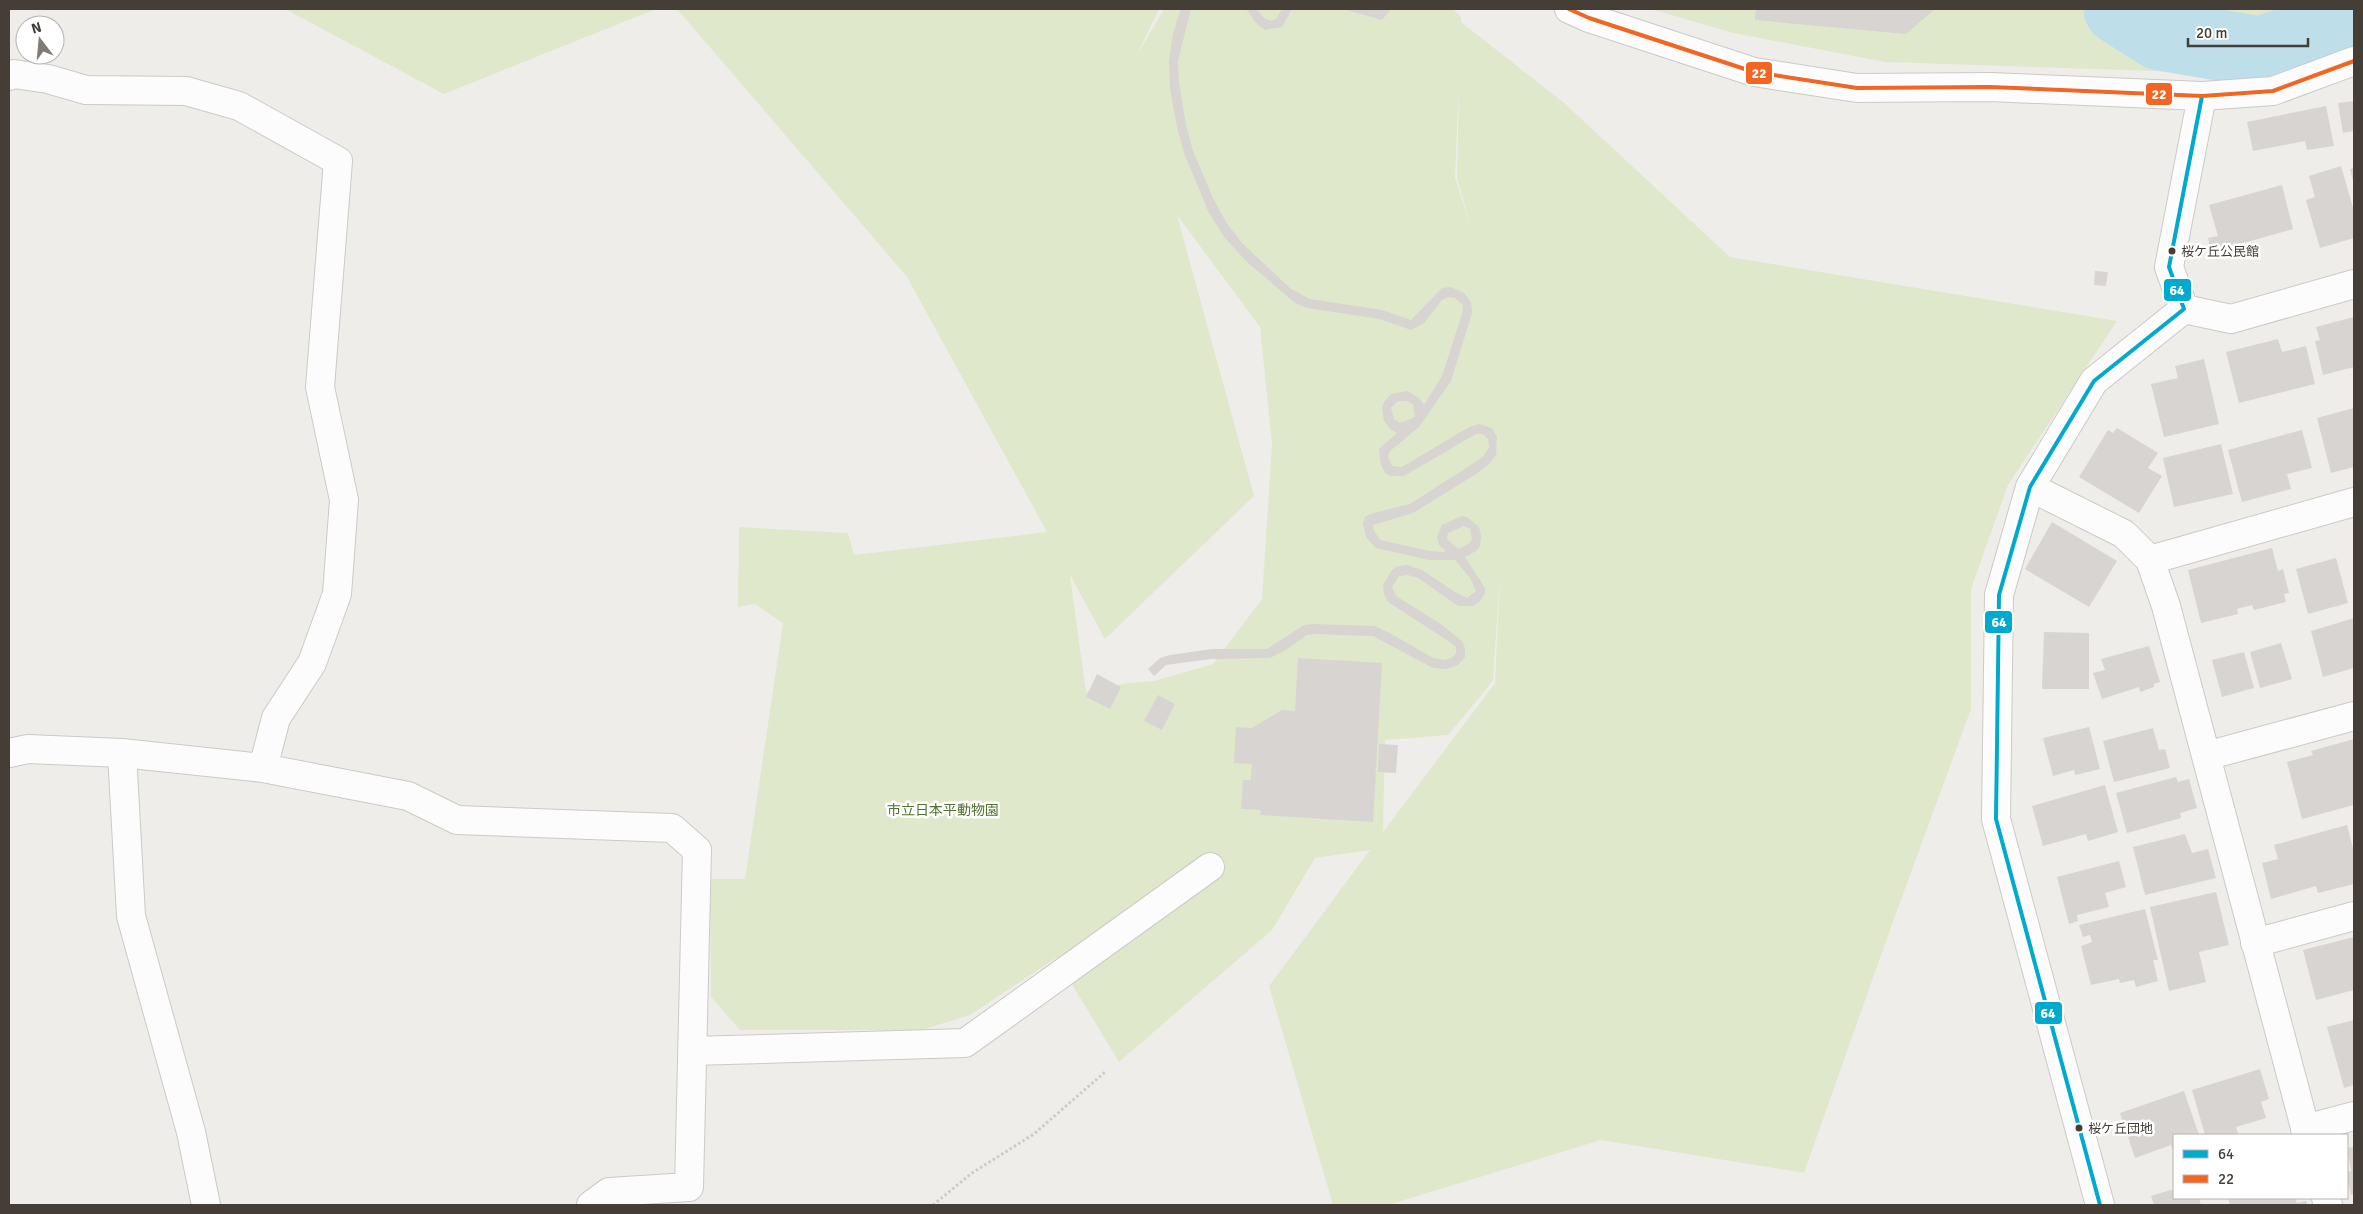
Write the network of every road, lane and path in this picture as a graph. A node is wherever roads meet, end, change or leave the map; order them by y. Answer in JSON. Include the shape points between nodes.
{"nodes":[{"id":1,"x":1569,"y":9,"type":"edge"},
{"id":2,"x":2354,"y":62,"type":"edge"},
{"id":3,"x":9,"y":76,"type":"edge"},
{"id":4,"x":2202,"y":96,"type":"junction"},
{"id":5,"x":2354,"y":284,"type":"edge"},
{"id":6,"x":2184,"y":308,"type":"junction"},
{"id":7,"x":2030,"y":487,"type":"junction"},
{"id":8,"x":2354,"y":502,"type":"edge"},
{"id":9,"x":2150,"y":560,"type":"junction"},
{"id":10,"x":2354,"y":716,"type":"edge"},
{"id":11,"x":9,"y":753,"type":"edge"},
{"id":12,"x":122,"y":753,"type":"junction"},
{"id":13,"x":2206,"y":756,"type":"junction"},
{"id":14,"x":263,"y":768,"type":"junction"},
{"id":15,"x":1210,"y":867,"type":"dead end"},
{"id":16,"x":2354,"y":916,"type":"edge"},
{"id":17,"x":2256,"y":942,"type":"junction"},
{"id":18,"x":692,"y":1051,"type":"junction"},
{"id":19,"x":1104,"y":1072,"type":"dead end"},
{"id":20,"x":2354,"y":1116,"type":"edge"},
{"id":21,"x":2306,"y":1132,"type":"edge"},
{"id":22,"x":206,"y":1205,"type":"edge"},
{"id":23,"x":591,"y":1205,"type":"edge"},
{"id":24,"x":932,"y":1205,"type":"edge"},
{"id":25,"x":2100,"y":1205,"type":"edge"}],
"edges":[{"from":1,"to":4,"type":"street","via":[[1754,72],[1857,88],[1990,87]]},
{"from":2,"to":4,"type":"street","via":[[2273,91]]},
{"from":3,"to":14,"type":"street","via":[[48,79],[86,90],[186,91],[239,106],[338,161],[320,387],[344,500],[337,594],[312,663],[276,718]]},
{"from":4,"to":6,"type":"street","via":[[2169,267]]},
{"from":5,"to":6,"type":"street","via":[[2231,319]]},
{"from":6,"to":7,"type":"street","via":[[2094,381]]},
{"from":7,"to":9,"type":"street","via":[[2124,534]]},
{"from":7,"to":25,"type":"street","via":[[1998,595],[1996,819]]},
{"from":8,"to":9,"type":"street"},
{"from":9,"to":13,"type":"street","via":[[2166,606]]},
{"from":10,"to":13,"type":"street"},
{"from":11,"to":12,"type":"street","via":[[28,749]]},
{"from":12,"to":14,"type":"street"},
{"from":12,"to":22,"type":"street","via":[[131,916],[190,1132]]},
{"from":13,"to":17,"type":"street"},
{"from":14,"to":18,"type":"street","via":[[408,796],[457,820],[672,828],[697,850]]},
{"from":15,"to":18,"type":"street","via":[[965,1043]]},
{"from":16,"to":17,"type":"street"},
{"from":17,"to":21,"type":"street"},
{"from":18,"to":23,"type":"street","via":[[689,1187],[608,1192]]},
{"from":19,"to":24,"type":"path","via":[[1034,1134],[972,1173]]},
{"from":20,"to":21,"type":"street"}]}
